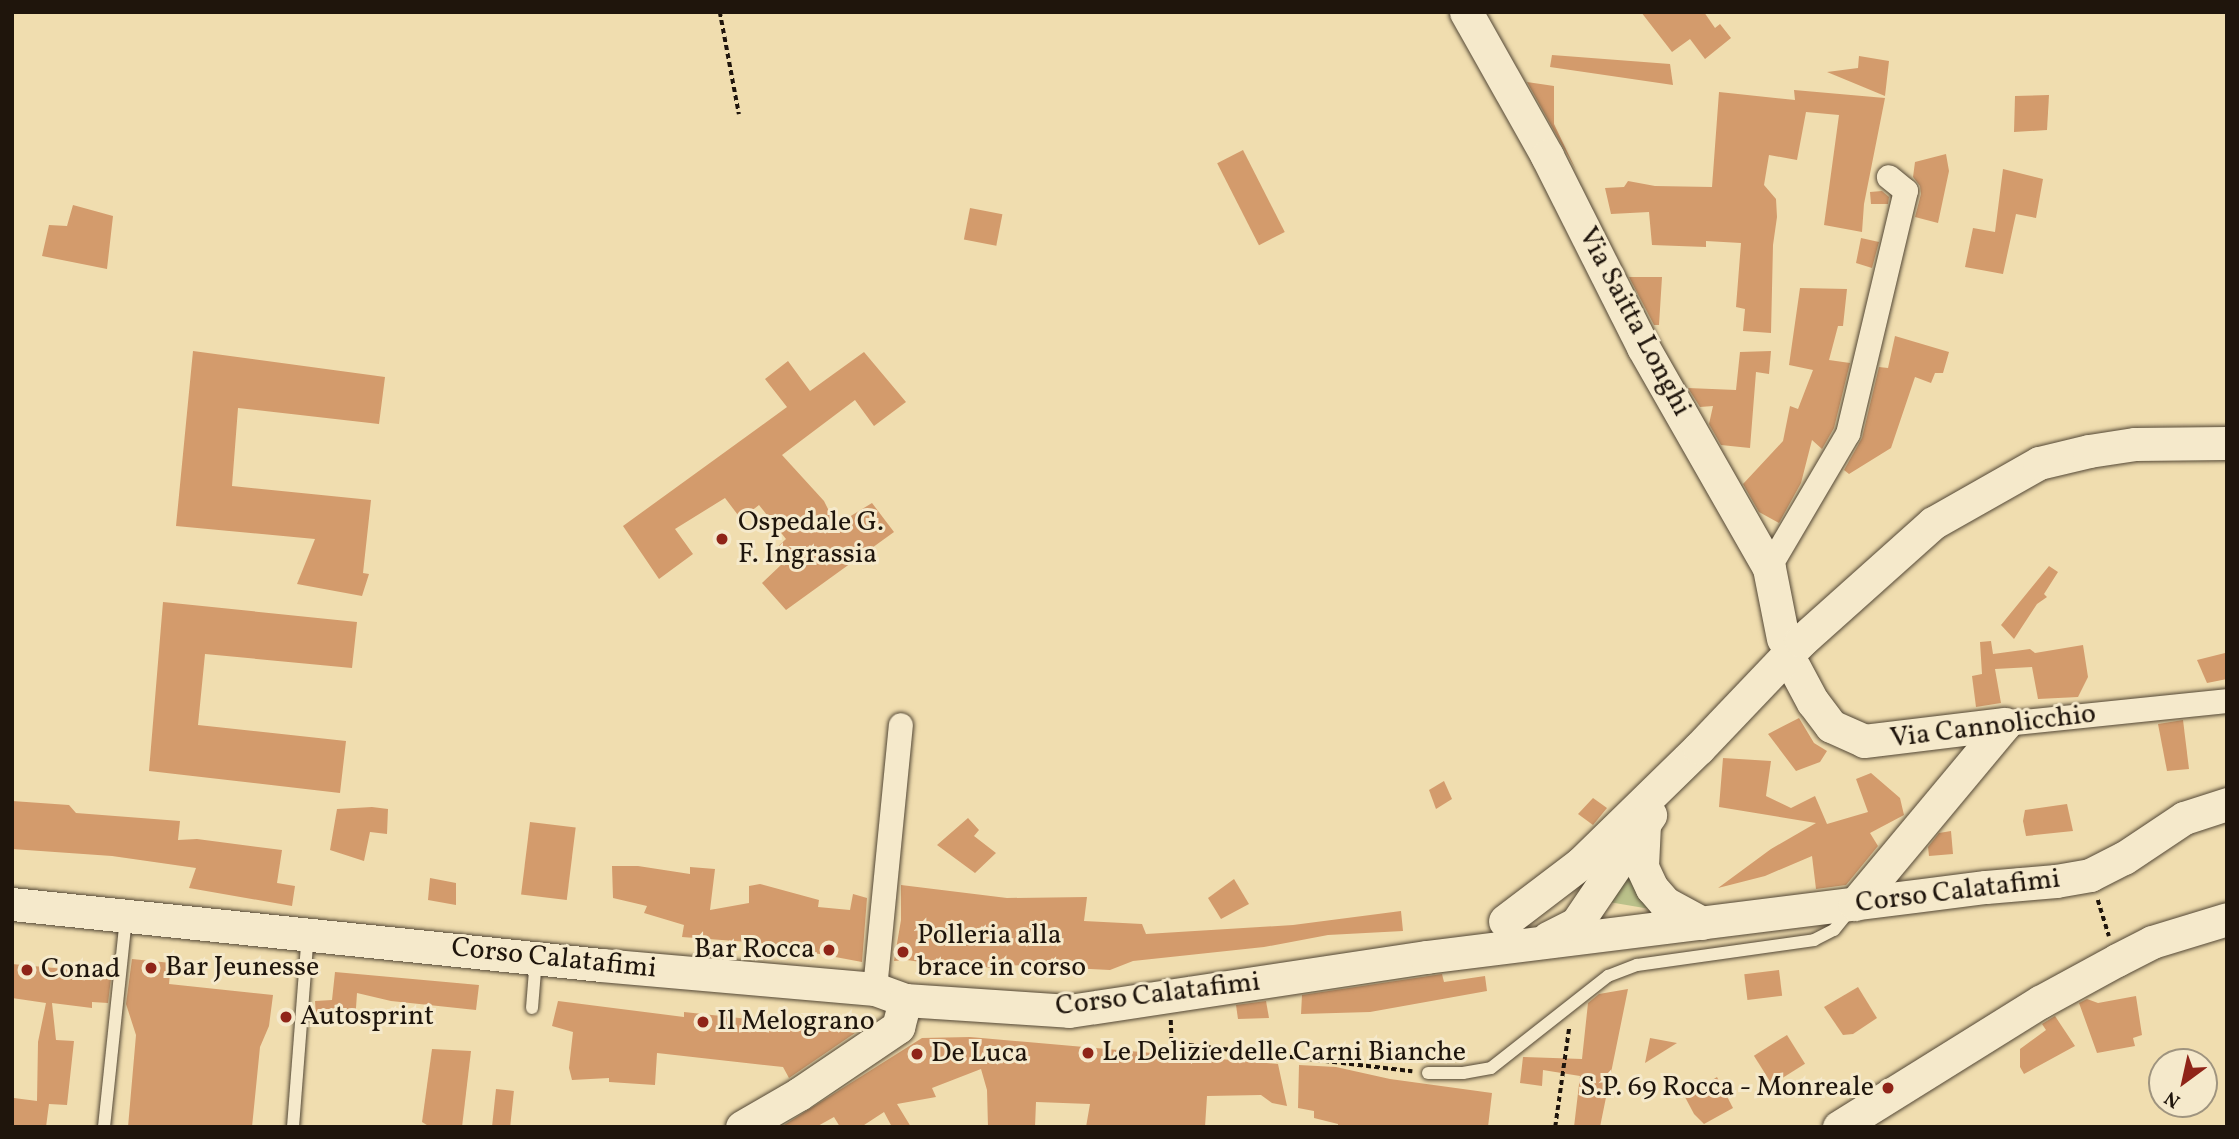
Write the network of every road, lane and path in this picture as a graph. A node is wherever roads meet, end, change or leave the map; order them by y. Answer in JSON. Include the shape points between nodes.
{"nodes":[{"id":1,"x":720,"y":12,"type":"edge"},
{"id":2,"x":1466,"y":12,"type":"edge"},
{"id":3,"x":739,"y":114,"type":"dead end"},
{"id":4,"x":1889,"y":177,"type":"dead end"},
{"id":5,"x":2227,"y":443,"type":"edge"},
{"id":6,"x":1769,"y":568,"type":"junction"},
{"id":7,"x":1789,"y":653,"type":"joint"},
{"id":8,"x":2227,"y":701,"type":"edge"},
{"id":9,"x":2005,"y":724,"type":"junction"},
{"id":10,"x":901,"y":725,"type":"dead end"},
{"id":11,"x":1699,"y":748,"type":"junction"},
{"id":12,"x":2227,"y":804,"type":"edge"},
{"id":13,"x":1644,"y":824,"type":"junction"},
{"id":14,"x":1581,"y":863,"type":"junction"},
{"id":15,"x":2090,"y":875,"type":"junction"},
{"id":16,"x":12,"y":904,"type":"edge"},
{"id":17,"x":1855,"y":904,"type":"junction"},
{"id":18,"x":1587,"y":908,"type":"junction"},
{"id":19,"x":126,"y":915,"type":"junction"},
{"id":20,"x":2227,"y":919,"type":"edge"},
{"id":21,"x":1505,"y":921,"type":"junction"},
{"id":22,"x":1687,"y":925,"type":"junction"},
{"id":23,"x":1615,"y":933,"type":"junction"},
{"id":24,"x":309,"y":934,"type":"junction"},
{"id":25,"x":1530,"y":945,"type":"junction"},
{"id":26,"x":1426,"y":957,"type":"junction"},
{"id":27,"x":536,"y":958,"type":"junction"},
{"id":28,"x":2117,"y":960,"type":"junction"},
{"id":29,"x":890,"y":994,"type":"junction"},
{"id":30,"x":1569,"y":1004,"type":"junction"},
{"id":31,"x":532,"y":1008,"type":"dead end"},
{"id":32,"x":1172,"y":1043,"type":"dead end"},
{"id":33,"x":1429,"y":1073,"type":"joint"},
{"id":34,"x":104,"y":1127,"type":"edge"},
{"id":35,"x":292,"y":1127,"type":"edge"},
{"id":36,"x":742,"y":1127,"type":"edge"},
{"id":37,"x":1555,"y":1127,"type":"edge"},
{"id":38,"x":1839,"y":1127,"type":"edge"}],
"edges":[{"from":1,"to":3,"type":"path"},
{"from":2,"to":6,"type":"street","name":"Via Saitta Longhi","via":[[1547,156],[1643,347]]},
{"from":4,"to":6,"type":"street","via":[[1906,191],[1848,434]]},
{"from":5,"to":11,"type":"street","via":[[2135,444],[2089,451],[2039,463],[1993,486],[1933,523],[1863,582]]},
{"from":6,"to":7,"type":"street","name":"Via Saitta Longhi"},
{"from":7,"to":9,"type":"street","name":"Via Cannolicchio","via":[[1813,702],[1831,726],[1864,741]]},
{"from":8,"to":9,"type":"street","name":"Via Cannolicchio"},
{"from":9,"to":17,"type":"street"},
{"from":10,"to":29,"type":"street"},
{"from":11,"to":13,"type":"street"},
{"from":11,"to":14,"type":"street"},
{"from":12,"to":15,"type":"street","name":"Corso Calatafimi","via":[[2184,818]]},
{"from":13,"to":18,"type":"street"},
{"from":13,"to":22,"type":"street","via":[[1642,867],[1652,888]]},
{"from":14,"to":18,"type":"street"},
{"from":14,"to":21,"type":"street"},
{"from":15,"to":17,"type":"street","name":"Corso Calatafimi"},
{"from":15,"to":28,"type":"path"},
{"from":16,"to":19,"type":"street","name":"Corso Calatafimi"},
{"from":17,"to":22,"type":"street","name":"Corso Calatafimi"},
{"from":17,"to":30,"type":"lane","via":[[1834,930],[1814,940],[1637,965],[1608,976]]},
{"from":18,"to":21,"type":"street","via":[[1561,908]]},
{"from":18,"to":22,"type":"street"},
{"from":18,"to":23,"type":"street","via":[[1600,925]]},
{"from":18,"to":25,"type":"street","via":[[1563,933]]},
{"from":19,"to":24,"type":"street","name":"Corso Calatafimi"},
{"from":19,"to":34,"type":"lane"},
{"from":20,"to":28,"type":"street","via":[[2152,942]]},
{"from":21,"to":26,"type":"street"},
{"from":22,"to":23,"type":"street","name":"Corso Calatafimi"},
{"from":23,"to":25,"type":"street","name":"Corso Calatafimi"},
{"from":24,"to":27,"type":"street","name":"Corso Calatafimi"},
{"from":24,"to":35,"type":"lane"},
{"from":25,"to":26,"type":"street"},
{"from":26,"to":29,"type":"street","name":"Corso Calatafimi","via":[[1069,1011]]},
{"from":27,"to":29,"type":"street","name":"Corso Calatafimi"},
{"from":27,"to":31,"type":"lane"},
{"from":28,"to":38,"type":"street","via":[[2040,1002]]},
{"from":29,"to":36,"type":"street","via":[[898,1027]]},
{"from":30,"to":33,"type":"lane","via":[[1491,1068]]},
{"from":30,"to":37,"type":"path","via":[[1569,1037]]},
{"from":32,"to":33,"type":"path"}]}
